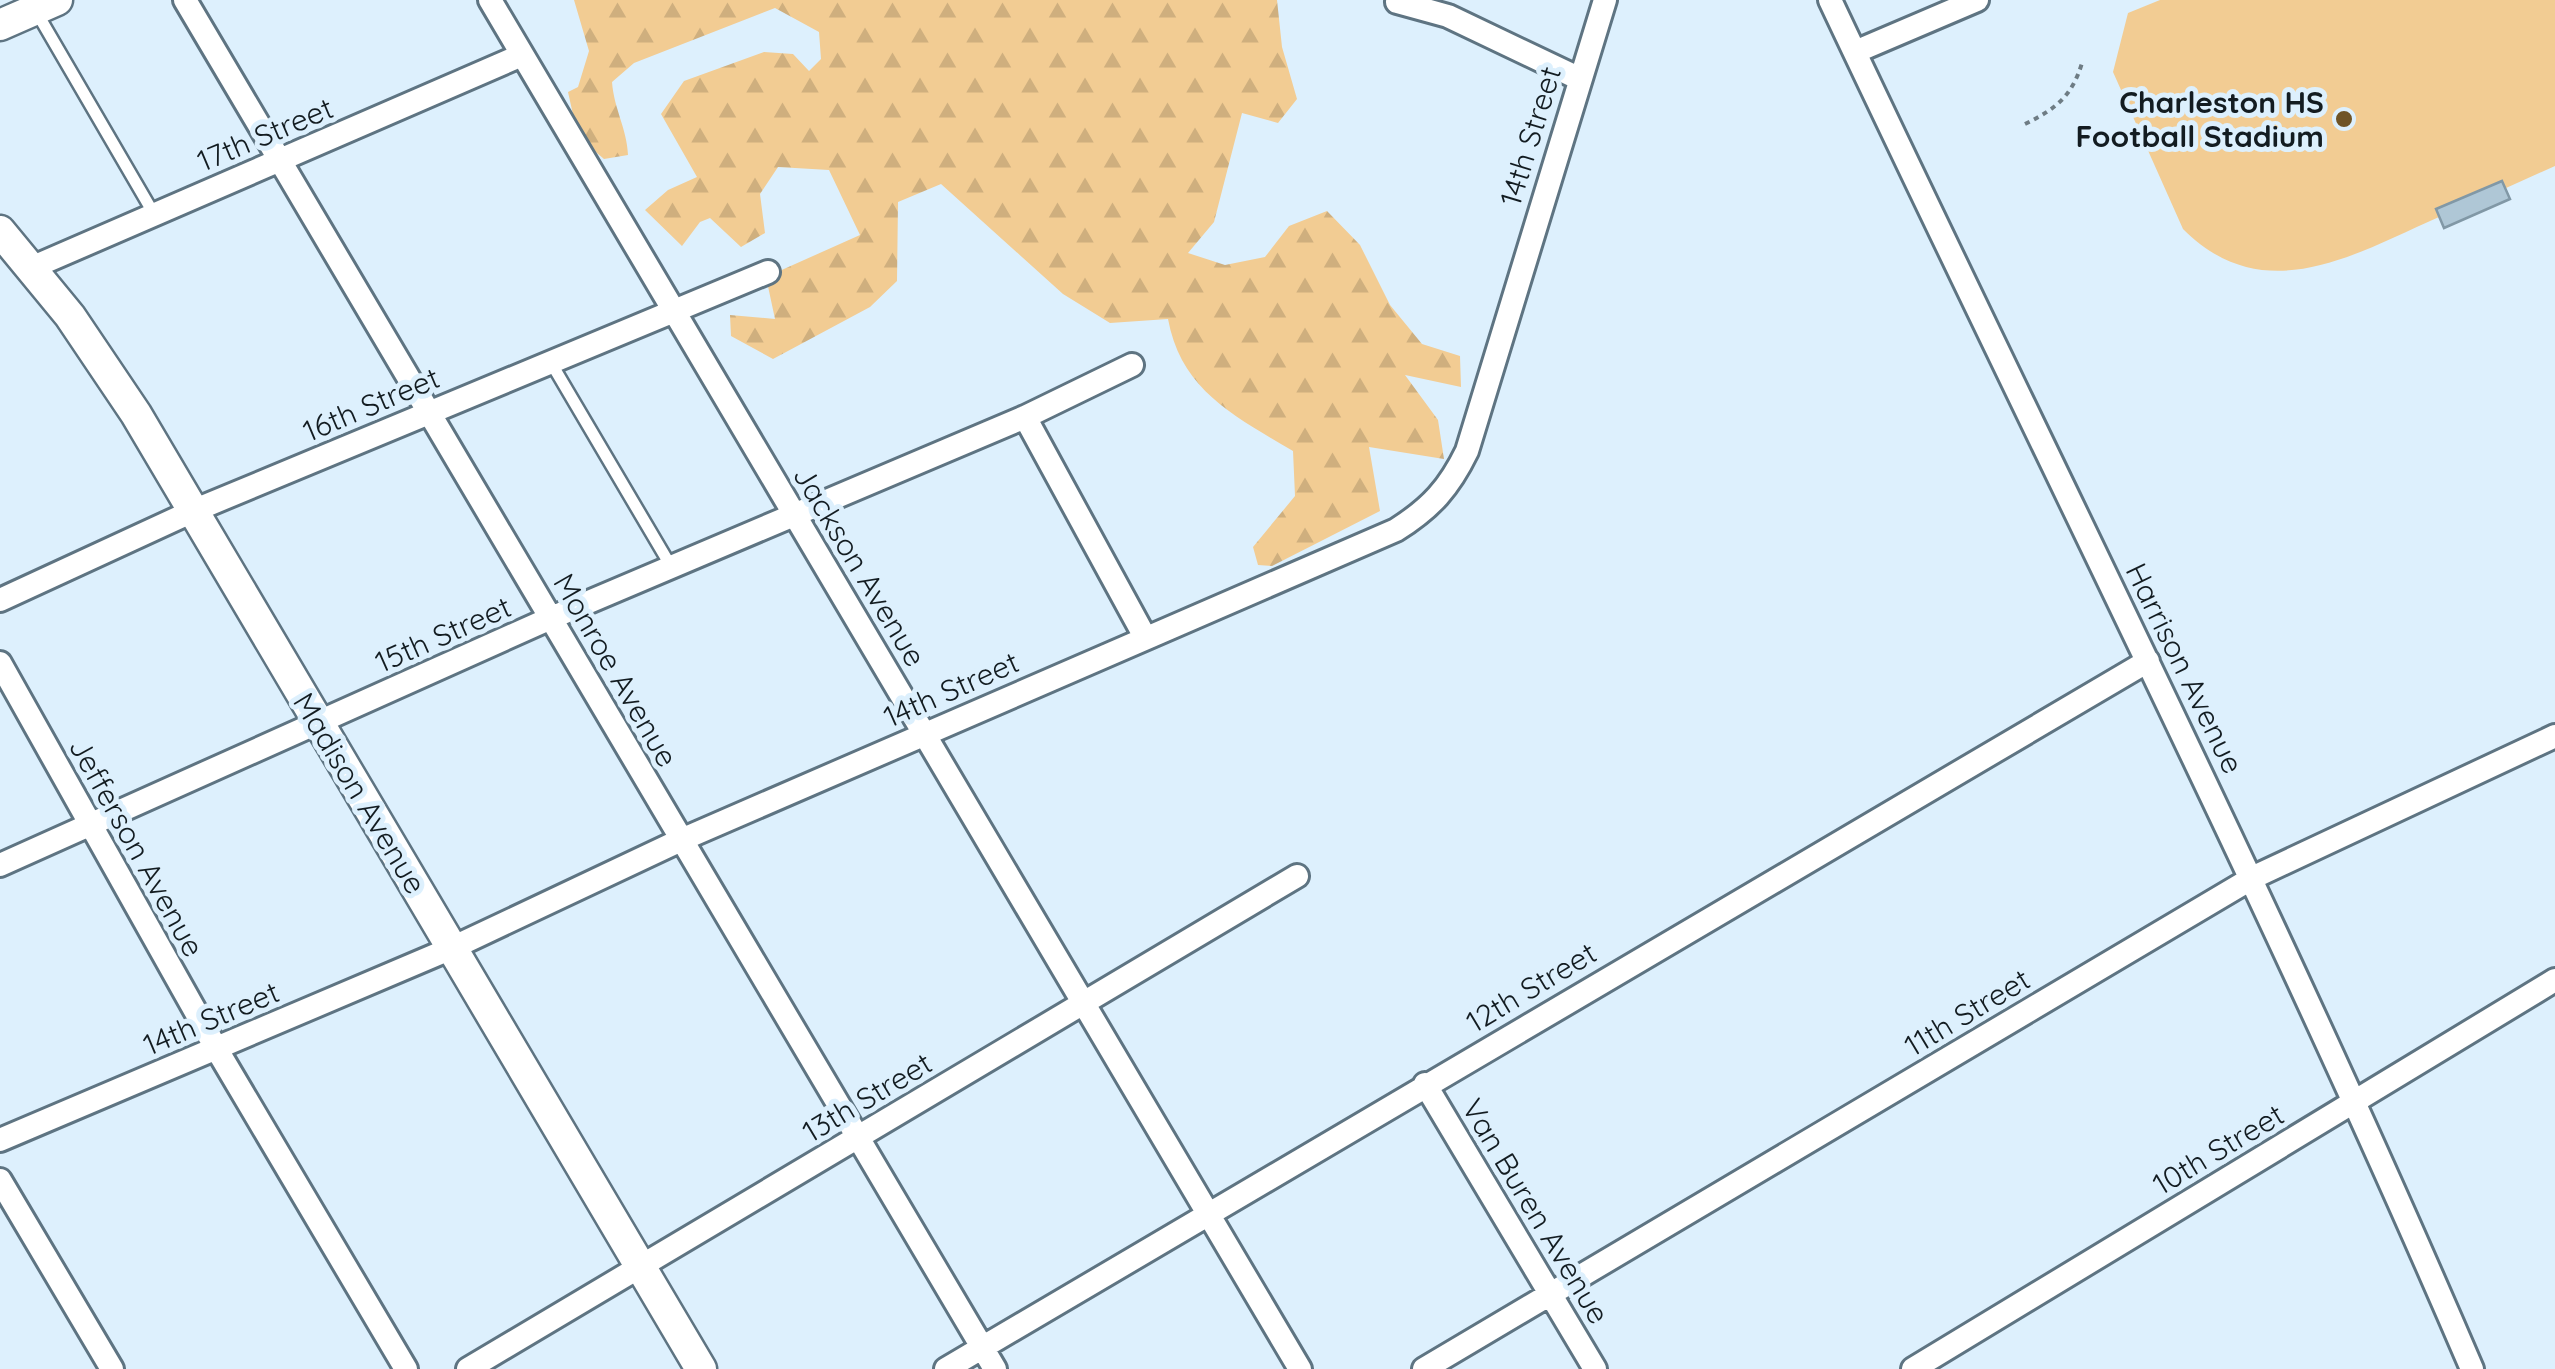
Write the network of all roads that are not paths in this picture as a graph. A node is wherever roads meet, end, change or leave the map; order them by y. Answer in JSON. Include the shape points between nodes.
{"nodes":[{"id":1,"x":185,"y":0,"type":"edge"},
{"id":2,"x":490,"y":0,"type":"edge"},
{"id":3,"x":1604,"y":0,"type":"edge"},
{"id":4,"x":1830,"y":0,"type":"edge"},
{"id":5,"x":1977,"y":0,"type":"edge"},
{"id":6,"x":1397,"y":2,"type":"edge"},
{"id":7,"x":46,"y":5,"type":"edge"},
{"id":8,"x":0,"y":25,"type":"edge"},
{"id":9,"x":1855,"y":52,"type":"junction"},
{"id":10,"x":522,"y":55,"type":"junction"},
{"id":11,"x":1578,"y":78,"type":"junction"},
{"id":12,"x":280,"y":160,"type":"junction"},
{"id":13,"x":154,"y":214,"type":"junction"},
{"id":14,"x":0,"y":231,"type":"edge"},
{"id":15,"x":31,"y":268,"type":"junction"},
{"id":16,"x":768,"y":272,"type":"dead end"},
{"id":17,"x":674,"y":310,"type":"junction"},
{"id":18,"x":550,"y":362,"type":"junction"},
{"id":19,"x":1132,"y":364,"type":"dead end"},
{"id":20,"x":429,"y":412,"type":"junction"},
{"id":21,"x":1025,"y":417,"type":"junction"},
{"id":22,"x":193,"y":511,"type":"junction"},
{"id":23,"x":795,"y":516,"type":"junction"},
{"id":24,"x":672,"y":568,"type":"junction"},
{"id":25,"x":0,"y":600,"type":"edge"},
{"id":26,"x":551,"y":618,"type":"junction"},
{"id":27,"x":1145,"y":637,"type":"junction"},
{"id":28,"x":2148,"y":661,"type":"junction"},
{"id":29,"x":0,"y":663,"type":"edge"},
{"id":30,"x":319,"y":724,"type":"junction"},
{"id":31,"x":924,"y":734,"type":"junction"},
{"id":32,"x":2555,"y":736,"type":"edge"},
{"id":33,"x":91,"y":826,"type":"junction"},
{"id":34,"x":681,"y":840,"type":"junction"},
{"id":35,"x":0,"y":865,"type":"edge"},
{"id":36,"x":1298,"y":876,"type":"dead end"},
{"id":37,"x":2254,"y":877,"type":"junction"},
{"id":38,"x":452,"y":948,"type":"junction"},
{"id":39,"x":2555,"y":980,"type":"edge"},
{"id":40,"x":1084,"y":1003,"type":"junction"},
{"id":41,"x":216,"y":1048,"type":"junction"},
{"id":42,"x":1426,"y":1084,"type":"junction"},
{"id":43,"x":2356,"y":1100,"type":"junction"},
{"id":44,"x":858,"y":1137,"type":"junction"},
{"id":45,"x":0,"y":1140,"type":"edge"},
{"id":46,"x":0,"y":1180,"type":"edge"},
{"id":47,"x":1208,"y":1213,"type":"junction"},
{"id":48,"x":640,"y":1266,"type":"junction"},
{"id":49,"x":1550,"y":1294,"type":"junction"},
{"id":50,"x":982,"y":1348,"type":"junction"},
{"id":51,"x":112,"y":1369,"type":"edge"},
{"id":52,"x":406,"y":1369,"type":"edge"},
{"id":53,"x":468,"y":1369,"type":"edge"},
{"id":54,"x":701,"y":1369,"type":"edge"},
{"id":55,"x":946,"y":1369,"type":"edge"},
{"id":56,"x":995,"y":1369,"type":"edge"},
{"id":57,"x":1300,"y":1369,"type":"edge"},
{"id":58,"x":1424,"y":1369,"type":"edge"},
{"id":59,"x":1596,"y":1369,"type":"edge"},
{"id":60,"x":1913,"y":1369,"type":"edge"},
{"id":61,"x":2472,"y":1369,"type":"edge"}],
"edges":[{"from":1,"to":12,"type":"street","name":"Monroe Avenue"},
{"from":2,"to":10,"type":"street","name":"Jackson Avenue"},
{"from":3,"to":11,"type":"street","name":"14th Street"},
{"from":4,"to":9,"type":"street","name":"Harrison Avenue"},
{"from":5,"to":9,"type":"street"},
{"from":6,"to":11,"type":"street","via":[[1448,16]]},
{"from":7,"to":8,"type":"street"},
{"from":7,"to":13,"type":"lane"},
{"from":9,"to":28,"type":"street","name":"Harrison Avenue"},
{"from":10,"to":12,"type":"street","name":"17th Street"},
{"from":10,"to":17,"type":"street","name":"Jackson Avenue"},
{"from":11,"to":27,"type":"street","name":"14th Street","via":[[1467,450],[1451,484],[1428,510],[1396,530]]},
{"from":12,"to":13,"type":"street","name":"17th Street"},
{"from":12,"to":20,"type":"street","name":"Monroe Avenue"},
{"from":13,"to":15,"type":"street","name":"17th Street"},
{"from":14,"to":15,"type":"street","name":"Madison Avenue"},
{"from":15,"to":22,"type":"street","name":"Madison Avenue","via":[[105,364]]},
{"from":16,"to":17,"type":"street","name":"16th Street"},
{"from":17,"to":18,"type":"street","name":"16th Street"},
{"from":17,"to":23,"type":"street","name":"Jackson Avenue"},
{"from":18,"to":20,"type":"street","name":"16th Street"},
{"from":18,"to":24,"type":"lane"},
{"from":19,"to":21,"type":"street","name":"15th Street"},
{"from":20,"to":22,"type":"street","name":"16th Street"},
{"from":20,"to":26,"type":"street","name":"Monroe Avenue"},
{"from":21,"to":23,"type":"street","name":"15th Street"},
{"from":21,"to":27,"type":"street"},
{"from":22,"to":25,"type":"street","name":"16th Street"},
{"from":22,"to":30,"type":"street","name":"Madison Avenue"},
{"from":23,"to":24,"type":"street","name":"15th Street"},
{"from":23,"to":31,"type":"street","name":"Jackson Avenue"},
{"from":24,"to":26,"type":"street","name":"15th Street"},
{"from":26,"to":30,"type":"street","name":"15th Street"},
{"from":26,"to":34,"type":"street","name":"Monroe Avenue"},
{"from":27,"to":31,"type":"street","name":"14th Street"},
{"from":28,"to":37,"type":"street","name":"Harrison Avenue"},
{"from":28,"to":42,"type":"street","name":"12th Street"},
{"from":29,"to":33,"type":"street","name":"Jefferson Avenue"},
{"from":30,"to":33,"type":"street","name":"15th Street"},
{"from":30,"to":38,"type":"street","name":"Madison Avenue"},
{"from":31,"to":34,"type":"street","name":"14th Street"},
{"from":31,"to":40,"type":"street","name":"Jackson Avenue"},
{"from":32,"to":37,"type":"street","name":"11th Street"},
{"from":33,"to":35,"type":"street","name":"15th Street"},
{"from":33,"to":41,"type":"street","name":"Jefferson Avenue"},
{"from":34,"to":38,"type":"street","name":"14th Street"},
{"from":34,"to":44,"type":"street","name":"Monroe Avenue"},
{"from":36,"to":40,"type":"street","name":"13th Street"},
{"from":37,"to":43,"type":"street","name":"Harrison Avenue"},
{"from":37,"to":49,"type":"street","name":"11th Street"},
{"from":38,"to":41,"type":"street","name":"14th Street"},
{"from":38,"to":48,"type":"street","name":"Madison Avenue"},
{"from":39,"to":43,"type":"street","name":"10th Street"},
{"from":40,"to":44,"type":"street","name":"13th Street"},
{"from":40,"to":47,"type":"street","name":"Jackson Avenue"},
{"from":41,"to":45,"type":"street","name":"14th Street"},
{"from":41,"to":52,"type":"street","name":"Jefferson Avenue"},
{"from":42,"to":47,"type":"street","name":"12th Street"},
{"from":42,"to":49,"type":"street","name":"Van Buren Avenue"},
{"from":43,"to":60,"type":"street","name":"10th Street"},
{"from":43,"to":61,"type":"street","name":"Harrison Avenue"},
{"from":44,"to":48,"type":"street","name":"13th Street"},
{"from":44,"to":50,"type":"street","name":"Monroe Avenue"},
{"from":46,"to":51,"type":"street"},
{"from":47,"to":50,"type":"street","name":"12th Street"},
{"from":47,"to":57,"type":"street","name":"Jackson Avenue"},
{"from":48,"to":53,"type":"street","name":"13th Street"},
{"from":48,"to":54,"type":"street","name":"Madison Avenue"},
{"from":49,"to":58,"type":"street","name":"11th Street"},
{"from":49,"to":59,"type":"street","name":"Van Buren Avenue"},
{"from":50,"to":55,"type":"street","name":"12th Street"},
{"from":50,"to":56,"type":"street","name":"Monroe Avenue"}]}
